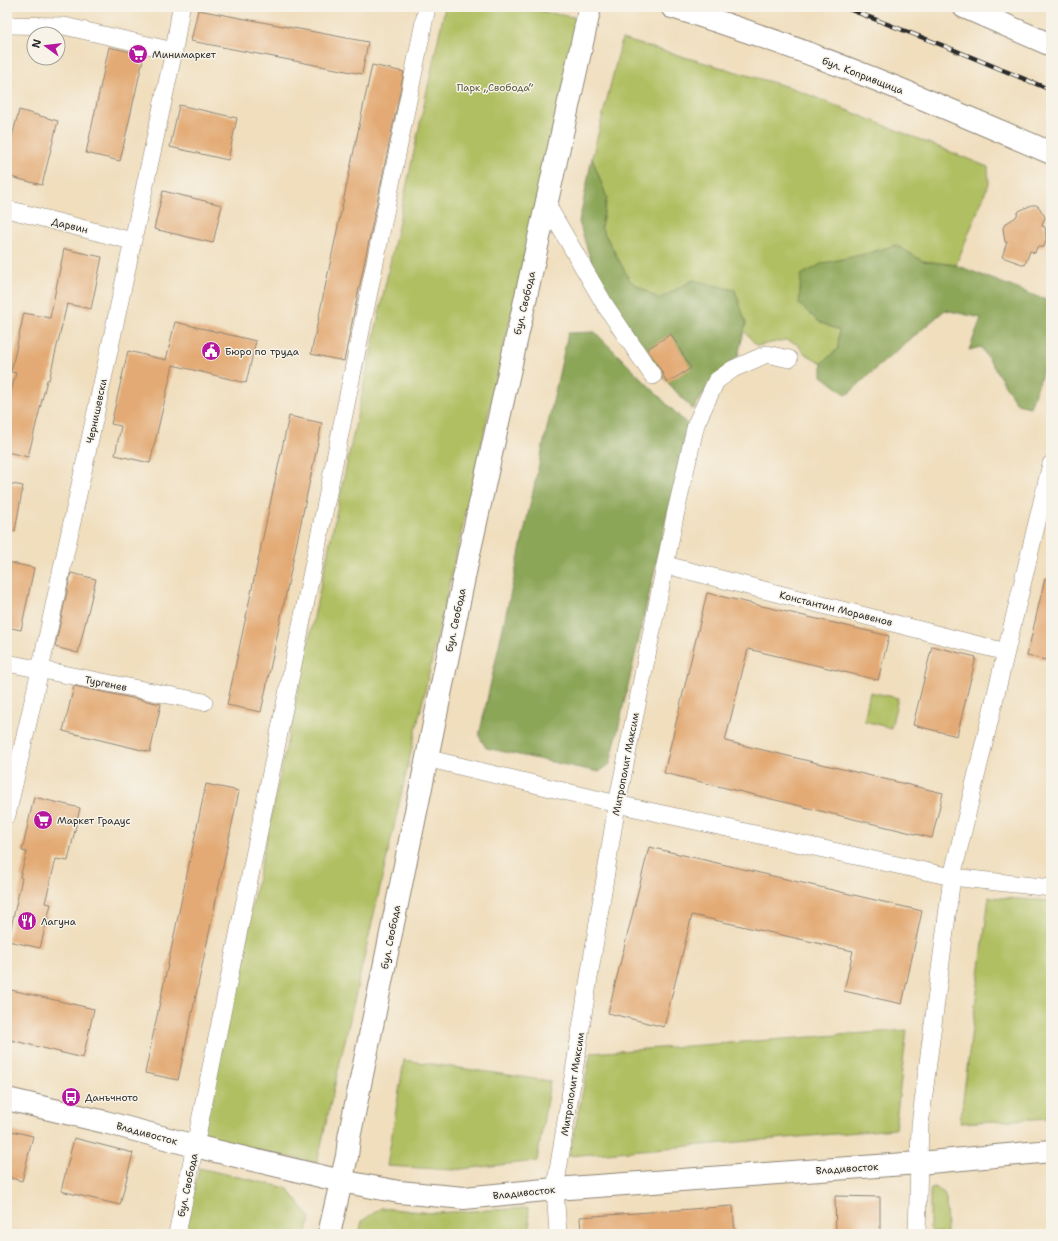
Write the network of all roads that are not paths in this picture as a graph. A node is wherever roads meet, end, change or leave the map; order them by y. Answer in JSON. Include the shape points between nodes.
{"nodes":[{"id":1,"x":181,"y":7,"type":"edge"},
{"id":2,"x":427,"y":7,"type":"edge"},
{"id":3,"x":590,"y":7,"type":"edge"},
{"id":4,"x":672,"y":7,"type":"edge"},
{"id":5,"x":964,"y":7,"type":"edge"},
{"id":6,"x":7,"y":25,"type":"edge"},
{"id":7,"x":1051,"y":44,"type":"edge"},
{"id":8,"x":174,"y":51,"type":"junction"},
{"id":9,"x":1051,"y":153,"type":"edge"},
{"id":10,"x":546,"y":203,"type":"junction"},
{"id":11,"x":7,"y":209,"type":"edge"},
{"id":12,"x":132,"y":241,"type":"junction"},
{"id":13,"x":789,"y":359,"type":"dead end"},
{"id":14,"x":653,"y":376,"type":"dead end"},
{"id":15,"x":1051,"y":464,"type":"edge"},
{"id":16,"x":666,"y":565,"type":"junction"},
{"id":17,"x":1006,"y":652,"type":"junction"},
{"id":18,"x":7,"y":663,"type":"edge"},
{"id":19,"x":40,"y":670,"type":"junction"},
{"id":20,"x":204,"y":702,"type":"dead end"},
{"id":21,"x":426,"y":758,"type":"junction"},
{"id":22,"x":617,"y":804,"type":"junction"},
{"id":23,"x":7,"y":815,"type":"edge"},
{"id":24,"x":952,"y":877,"type":"junction"},
{"id":25,"x":1051,"y":888,"type":"edge"},
{"id":26,"x":7,"y":1099,"type":"edge"},
{"id":27,"x":195,"y":1146,"type":"junction"},
{"id":28,"x":1051,"y":1151,"type":"edge"},
{"id":29,"x":919,"y":1163,"type":"junction"},
{"id":30,"x":341,"y":1181,"type":"junction"},
{"id":31,"x":555,"y":1189,"type":"junction"},
{"id":32,"x":177,"y":1234,"type":"edge"},
{"id":33,"x":329,"y":1234,"type":"edge"},
{"id":34,"x":558,"y":1234,"type":"edge"},
{"id":35,"x":917,"y":1234,"type":"edge"}],
"edges":[{"from":1,"to":8,"type":"street","name":"Чернишевски"},
{"from":2,"to":27,"type":"street","name":"бул. Свобода"},
{"from":3,"to":10,"type":"street","name":"бул. Свобода"},
{"from":4,"to":9,"type":"street","name":"бул. Копривщица","via":[[798,49]]},
{"from":5,"to":7,"type":"street"},
{"from":6,"to":8,"type":"street","via":[[64,26]]},
{"from":8,"to":12,"type":"street","name":"Чернишевски"},
{"from":10,"to":14,"type":"street","via":[[605,305]]},
{"from":10,"to":21,"type":"street","name":"бул. Свобода"},
{"from":11,"to":12,"type":"street","name":"Дарвин"},
{"from":12,"to":19,"type":"street","name":"Чернишевски"},
{"from":13,"to":16,"type":"street","name":"Митрополит Максим","via":[[767,354],[733,369],[716,382],[696,424]]},
{"from":15,"to":17,"type":"street"},
{"from":16,"to":17,"type":"street","name":"Константин Моравенов"},
{"from":16,"to":22,"type":"street","name":"Митрополит Максим"},
{"from":17,"to":24,"type":"street"},
{"from":18,"to":19,"type":"street","name":"Тургенев"},
{"from":19,"to":20,"type":"street","name":"Тургенев"},
{"from":19,"to":23,"type":"street","name":"Чернишевски"},
{"from":21,"to":22,"type":"street"},
{"from":21,"to":30,"type":"street","name":"бул. Свобода"},
{"from":22,"to":24,"type":"street"},
{"from":22,"to":31,"type":"street","name":"Митрополит Максим"},
{"from":24,"to":25,"type":"street"},
{"from":24,"to":29,"type":"street","via":[[920,1125]]},
{"from":26,"to":27,"type":"street","name":"Владивосток"},
{"from":27,"to":30,"type":"street","name":"Владивосток"},
{"from":27,"to":32,"type":"street","name":"бул. Свобода"},
{"from":28,"to":29,"type":"street","name":"Владивосток"},
{"from":29,"to":31,"type":"street","name":"Владивосток"},
{"from":29,"to":35,"type":"street"},
{"from":30,"to":31,"type":"street","name":"Владивосток","via":[[399,1192],[464,1198]]},
{"from":30,"to":33,"type":"street","name":"бул. Свобода"},
{"from":31,"to":34,"type":"street","name":"Митрополит Максим"}]}
